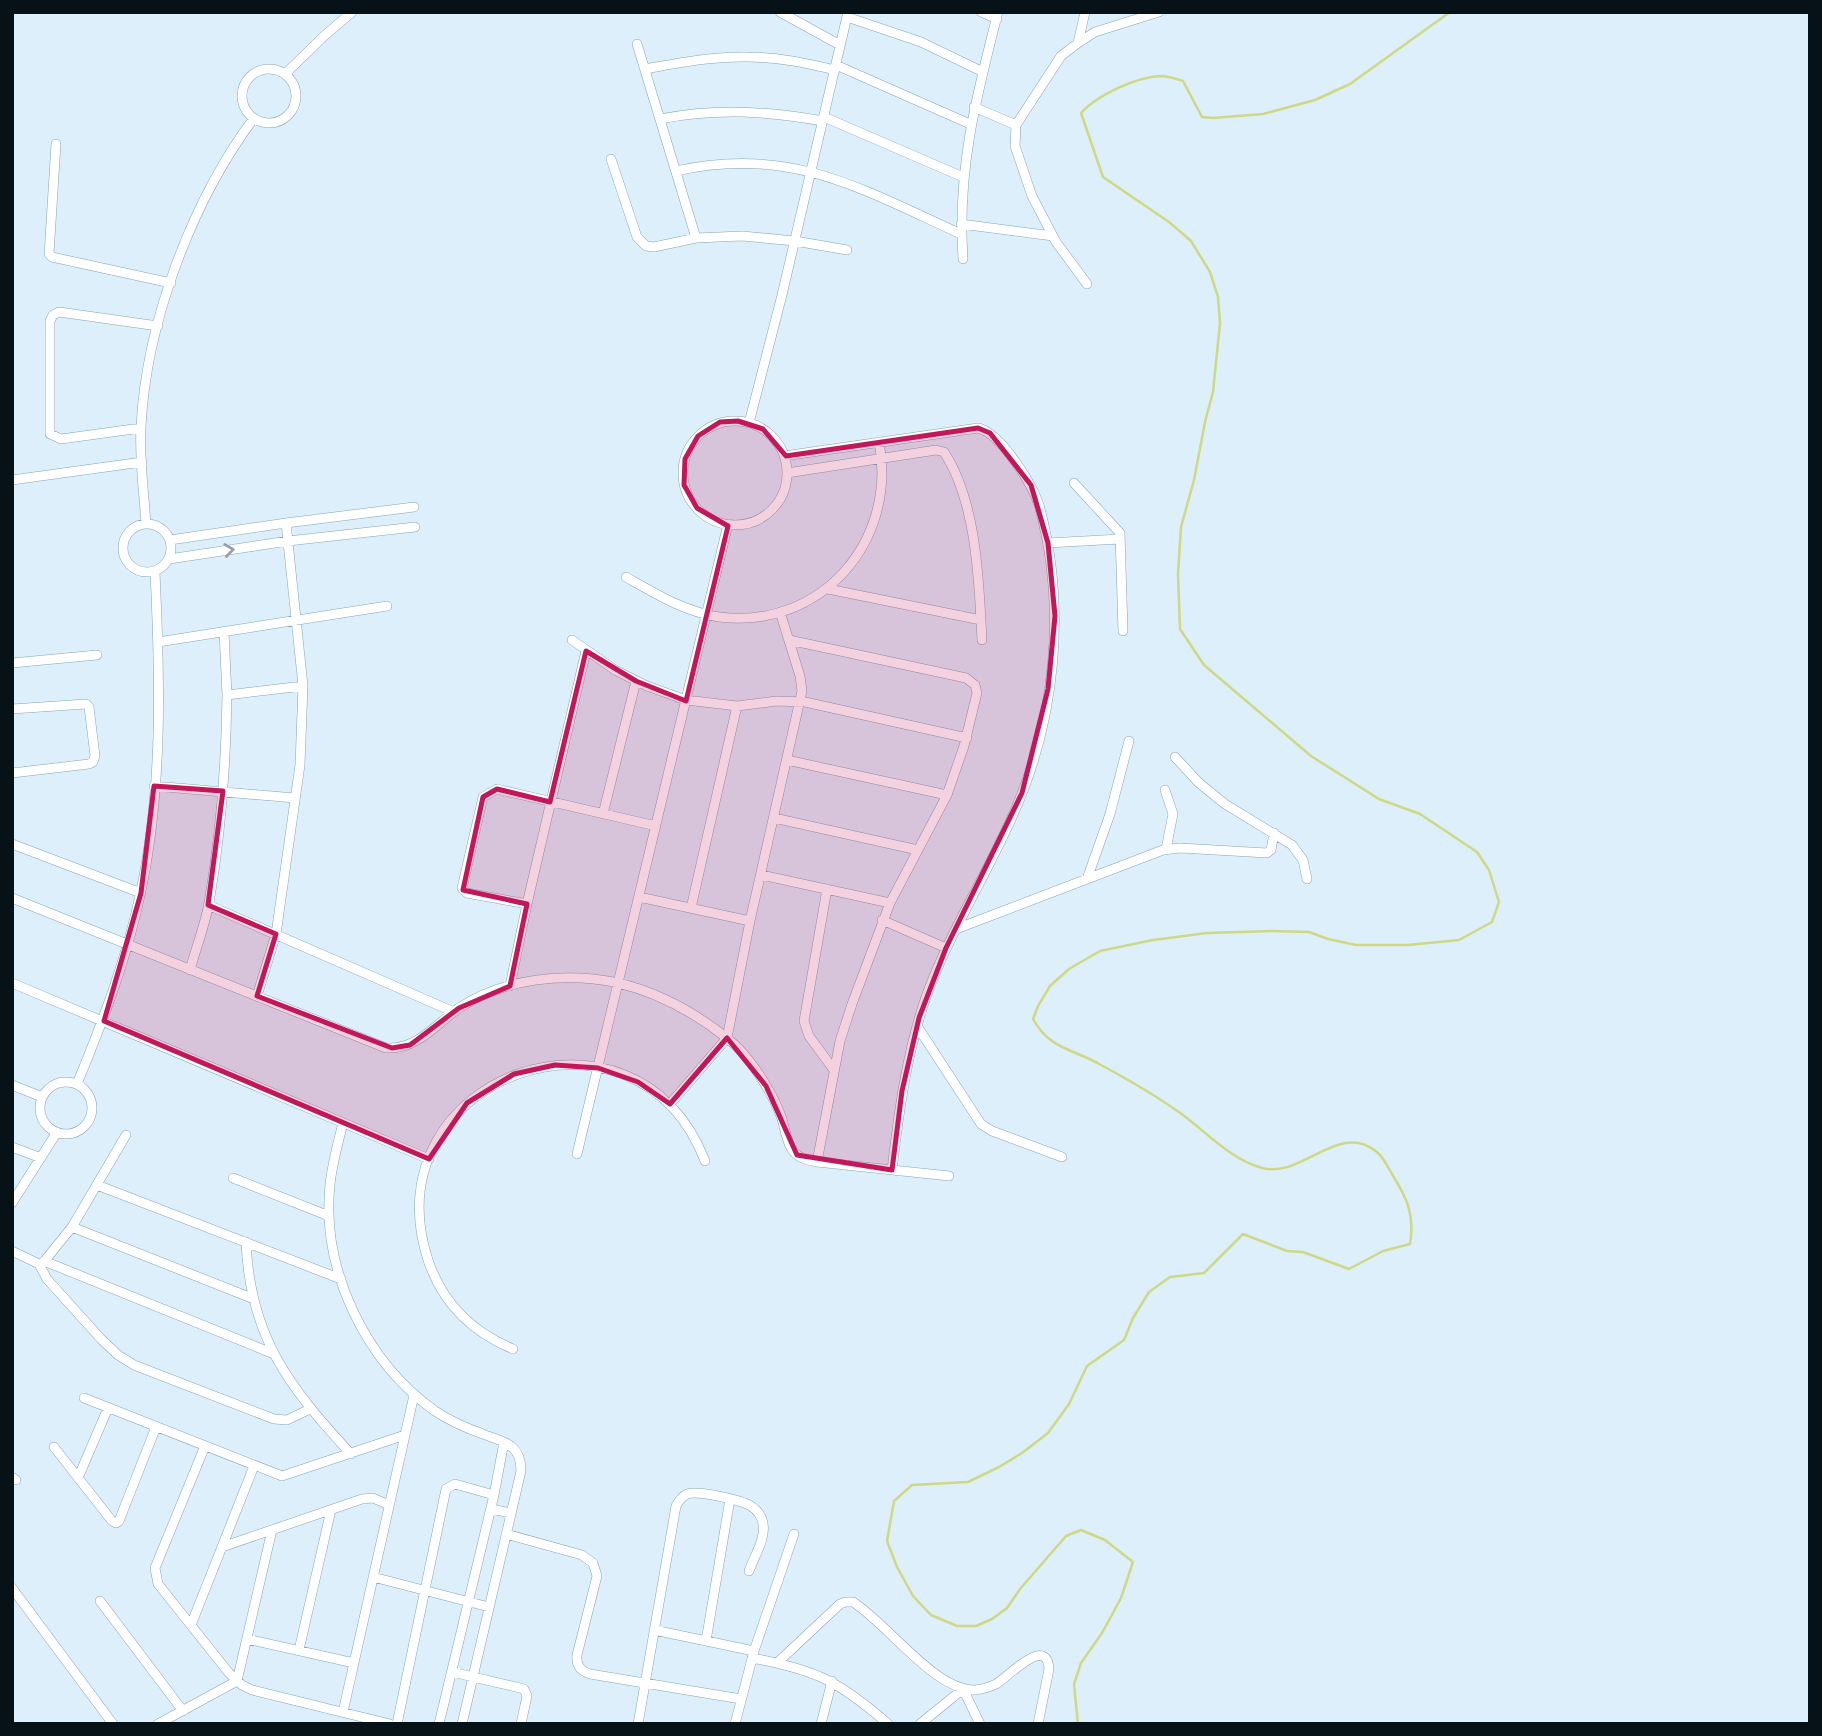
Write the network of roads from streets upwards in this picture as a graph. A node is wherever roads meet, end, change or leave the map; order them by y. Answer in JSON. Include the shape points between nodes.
{"nodes":[{"id":1,"x":352,"y":12,"type":"edge"},
{"id":2,"x":780,"y":12,"type":"edge"},
{"id":3,"x":981,"y":12,"type":"edge"},
{"id":4,"x":1085,"y":12,"type":"edge"},
{"id":5,"x":1159,"y":12,"type":"edge"},
{"id":6,"x":848,"y":15,"type":"edge"},
{"id":7,"x":998,"y":16,"type":"edge"},
{"id":8,"x":1078,"y":43,"type":"junction"},
{"id":9,"x":638,"y":44,"type":"dead end"},
{"id":10,"x":840,"y":45,"type":"junction"},
{"id":11,"x":835,"y":67,"type":"junction"},
{"id":12,"x":645,"y":69,"type":"junction"},
{"id":13,"x":983,"y":72,"type":"junction"},
{"id":14,"x":285,"y":74,"type":"junction"},
{"id":15,"x":974,"y":107,"type":"junction"},
{"id":16,"x":254,"y":118,"type":"junction"},
{"id":17,"x":660,"y":119,"type":"junction"},
{"id":18,"x":823,"y":119,"type":"junction"},
{"id":19,"x":970,"y":124,"type":"junction"},
{"id":20,"x":1016,"y":125,"type":"junction"},
{"id":21,"x":56,"y":144,"type":"dead end"},
{"id":22,"x":611,"y":159,"type":"dead end"},
{"id":23,"x":676,"y":171,"type":"junction"},
{"id":24,"x":811,"y":171,"type":"junction"},
{"id":25,"x":963,"y":177,"type":"junction"},
{"id":26,"x":961,"y":229,"type":"junction"},
{"id":27,"x":1053,"y":236,"type":"junction"},
{"id":28,"x":696,"y":238,"type":"junction"},
{"id":29,"x":794,"y":241,"type":"junction"},
{"id":30,"x":847,"y":250,"type":"dead end"},
{"id":31,"x":963,"y":259,"type":"dead end"},
{"id":32,"x":171,"y":283,"type":"junction"},
{"id":33,"x":1087,"y":284,"type":"dead end"},
{"id":34,"x":158,"y":326,"type":"junction"},
{"id":35,"x":749,"y":423,"type":"junction"},
{"id":36,"x":141,"y":428,"type":"junction"},
{"id":37,"x":879,"y":442,"type":"junction"},
{"id":38,"x":784,"y":456,"type":"junction"},
{"id":39,"x":882,"y":459,"type":"junction"},
{"id":40,"x":142,"y":462,"type":"junction"},
{"id":41,"x":787,"y":473,"type":"junction"},
{"id":42,"x":12,"y":480,"type":"edge"},
{"id":43,"x":1074,"y":483,"type":"dead end"},
{"id":44,"x":414,"y":508,"type":"dead end"},
{"id":45,"x":286,"y":523,"type":"junction"},
{"id":46,"x":146,"y":524,"type":"junction"},
{"id":47,"x":728,"y":524,"type":"junction"},
{"id":48,"x":415,"y":527,"type":"dead end"},
{"id":49,"x":1120,"y":539,"type":"junction"},
{"id":50,"x":170,"y":540,"type":"junction"},
{"id":51,"x":288,"y":541,"type":"junction"},
{"id":52,"x":1048,"y":543,"type":"junction"},
{"id":53,"x":169,"y":559,"type":"junction"},
{"id":54,"x":155,"y":572,"type":"junction"},
{"id":55,"x":626,"y":577,"type":"dead end"},
{"id":56,"x":828,"y":589,"type":"junction"},
{"id":57,"x":387,"y":606,"type":"dead end"},
{"id":58,"x":780,"y":612,"type":"junction"},
{"id":59,"x":707,"y":614,"type":"junction"},
{"id":60,"x":981,"y":620,"type":"junction"},
{"id":61,"x":296,"y":621,"type":"junction"},
{"id":62,"x":1123,"y":631,"type":"dead end"},
{"id":63,"x":224,"y":632,"type":"junction"},
{"id":64,"x":572,"y":640,"type":"dead end"},
{"id":65,"x":789,"y":640,"type":"junction"},
{"id":66,"x":982,"y":640,"type":"dead end"},
{"id":67,"x":158,"y":642,"type":"junction"},
{"id":68,"x":586,"y":651,"type":"junction"},
{"id":69,"x":97,"y":655,"type":"dead end"},
{"id":70,"x":12,"y":663,"type":"edge"},
{"id":71,"x":636,"y":681,"type":"junction"},
{"id":72,"x":303,"y":686,"type":"junction"},
{"id":73,"x":227,"y":695,"type":"junction"},
{"id":74,"x":686,"y":700,"type":"junction"},
{"id":75,"x":800,"y":702,"type":"junction"},
{"id":76,"x":737,"y":706,"type":"junction"},
{"id":77,"x":12,"y":709,"type":"edge"},
{"id":78,"x":967,"y":738,"type":"junction"},
{"id":79,"x":1129,"y":741,"type":"dead end"},
{"id":80,"x":1175,"y":757,"type":"dead end"},
{"id":81,"x":787,"y":760,"type":"junction"},
{"id":82,"x":12,"y":773,"type":"edge"},
{"id":83,"x":154,"y":786,"type":"junction"},
{"id":84,"x":1165,"y":790,"type":"dead end"},
{"id":85,"x":223,"y":791,"type":"junction"},
{"id":86,"x":947,"y":794,"type":"junction"},
{"id":87,"x":295,"y":798,"type":"junction"},
{"id":88,"x":550,"y":802,"type":"junction"},
{"id":89,"x":603,"y":814,"type":"junction"},
{"id":90,"x":774,"y":818,"type":"junction"},
{"id":91,"x":656,"y":826,"type":"junction"},
{"id":92,"x":1274,"y":834,"type":"junction"},
{"id":93,"x":12,"y":844,"type":"edge"},
{"id":94,"x":1166,"y":849,"type":"junction"},
{"id":95,"x":918,"y":850,"type":"junction"},
{"id":96,"x":761,"y":875,"type":"junction"},
{"id":97,"x":1087,"y":878,"type":"junction"},
{"id":98,"x":1307,"y":879,"type":"dead end"},
{"id":99,"x":827,"y":889,"type":"junction"},
{"id":100,"x":141,"y":893,"type":"junction"},
{"id":101,"x":639,"y":897,"type":"junction"},
{"id":102,"x":12,"y":898,"type":"edge"},
{"id":103,"x":890,"y":903,"type":"junction"},
{"id":104,"x":527,"y":904,"type":"junction"},
{"id":105,"x":208,"y":905,"type":"junction"},
{"id":106,"x":691,"y":908,"type":"junction"},
{"id":107,"x":882,"y":920,"type":"junction"},
{"id":108,"x":750,"y":921,"type":"junction"},
{"id":109,"x":956,"y":929,"type":"junction"},
{"id":110,"x":276,"y":934,"type":"junction"},
{"id":111,"x":127,"y":945,"type":"junction"},
{"id":112,"x":946,"y":948,"type":"junction"},
{"id":113,"x":190,"y":970,"type":"junction"},
{"id":114,"x":12,"y":983,"type":"edge"},
{"id":115,"x":618,"y":983,"type":"junction"},
{"id":116,"x":510,"y":986,"type":"junction"},
{"id":117,"x":257,"y":996,"type":"junction"},
{"id":118,"x":453,"y":1012,"type":"junction"},
{"id":119,"x":104,"y":1021,"type":"junction"},
{"id":120,"x":917,"y":1026,"type":"junction"},
{"id":121,"x":727,"y":1038,"type":"junction"},
{"id":122,"x":598,"y":1068,"type":"junction"},
{"id":123,"x":834,"y":1070,"type":"junction"},
{"id":124,"x":77,"y":1084,"type":"junction"},
{"id":125,"x":12,"y":1085,"type":"edge"},
{"id":126,"x":42,"y":1097,"type":"junction"},
{"id":127,"x":670,"y":1104,"type":"junction"},
{"id":128,"x":343,"y":1123,"type":"junction"},
{"id":129,"x":57,"y":1132,"type":"junction"},
{"id":130,"x":126,"y":1135,"type":"dead end"},
{"id":131,"x":12,"y":1147,"type":"edge"},
{"id":132,"x":577,"y":1154,"type":"dead end"},
{"id":133,"x":1062,"y":1157,"type":"dead end"},
{"id":134,"x":41,"y":1158,"type":"junction"},
{"id":135,"x":429,"y":1159,"type":"junction"},
{"id":136,"x":705,"y":1161,"type":"dead end"},
{"id":137,"x":817,"y":1162,"type":"junction"},
{"id":138,"x":892,"y":1170,"type":"junction"},
{"id":139,"x":949,"y":1176,"type":"dead end"},
{"id":140,"x":233,"y":1178,"type":"dead end"},
{"id":141,"x":97,"y":1185,"type":"junction"},
{"id":142,"x":12,"y":1203,"type":"edge"},
{"id":143,"x":329,"y":1216,"type":"junction"},
{"id":144,"x":72,"y":1227,"type":"junction"},
{"id":145,"x":246,"y":1242,"type":"junction"},
{"id":146,"x":12,"y":1251,"type":"edge"},
{"id":147,"x":42,"y":1263,"type":"junction"},
{"id":148,"x":341,"y":1279,"type":"junction"},
{"id":149,"x":254,"y":1299,"type":"junction"},
{"id":150,"x":513,"y":1349,"type":"dead end"},
{"id":151,"x":274,"y":1354,"type":"junction"},
{"id":152,"x":414,"y":1395,"type":"junction"},
{"id":153,"x":84,"y":1398,"type":"dead end"},
{"id":154,"x":108,"y":1408,"type":"junction"},
{"id":155,"x":310,"y":1409,"type":"junction"},
{"id":156,"x":156,"y":1427,"type":"junction"},
{"id":157,"x":405,"y":1435,"type":"junction"},
{"id":158,"x":504,"y":1442,"type":"junction"},
{"id":159,"x":54,"y":1447,"type":"dead end"},
{"id":160,"x":205,"y":1447,"type":"junction"},
{"id":161,"x":351,"y":1454,"type":"junction"},
{"id":162,"x":254,"y":1466,"type":"junction"},
{"id":163,"x":78,"y":1478,"type":"junction"},
{"id":164,"x":494,"y":1495,"type":"junction"},
{"id":165,"x":730,"y":1499,"type":"junction"},
{"id":166,"x":389,"y":1505,"type":"junction"},
{"id":167,"x":491,"y":1509,"type":"junction"},
{"id":168,"x":331,"y":1510,"type":"junction"},
{"id":169,"x":511,"y":1513,"type":"junction"},
{"id":170,"x":272,"y":1530,"type":"junction"},
{"id":171,"x":506,"y":1534,"type":"junction"},
{"id":172,"x":794,"y":1534,"type":"dead end"},
{"id":173,"x":222,"y":1547,"type":"junction"},
{"id":174,"x":749,"y":1571,"type":"dead end"},
{"id":175,"x":373,"y":1577,"type":"junction"},
{"id":176,"x":12,"y":1588,"type":"edge"},
{"id":177,"x":424,"y":1591,"type":"junction"},
{"id":178,"x":100,"y":1601,"type":"dead end"},
{"id":179,"x":469,"y":1602,"type":"junction"},
{"id":180,"x":489,"y":1607,"type":"junction"},
{"id":181,"x":191,"y":1625,"type":"junction"},
{"id":182,"x":654,"y":1630,"type":"junction"},
{"id":183,"x":247,"y":1639,"type":"junction"},
{"id":184,"x":706,"y":1641,"type":"junction"},
{"id":185,"x":299,"y":1650,"type":"junction"},
{"id":186,"x":753,"y":1655,"type":"junction"},
{"id":187,"x":354,"y":1663,"type":"junction"},
{"id":188,"x":777,"y":1663,"type":"junction"},
{"id":189,"x":452,"y":1672,"type":"junction"},
{"id":190,"x":473,"y":1677,"type":"junction"},
{"id":191,"x":237,"y":1681,"type":"junction"},
{"id":192,"x":832,"y":1681,"type":"junction"},
{"id":193,"x":645,"y":1683,"type":"junction"},
{"id":194,"x":963,"y":1689,"type":"junction"},
{"id":195,"x":741,"y":1699,"type":"junction"},
{"id":196,"x":183,"y":1711,"type":"junction"},
{"id":197,"x":343,"y":1712,"type":"junction"},
{"id":198,"x":113,"y":1724,"type":"edge"},
{"id":199,"x":158,"y":1724,"type":"edge"},
{"id":200,"x":390,"y":1724,"type":"edge"},
{"id":201,"x":397,"y":1724,"type":"edge"},
{"id":202,"x":439,"y":1724,"type":"edge"},
{"id":203,"x":462,"y":1724,"type":"edge"},
{"id":204,"x":521,"y":1724,"type":"edge"},
{"id":205,"x":638,"y":1724,"type":"edge"},
{"id":206,"x":735,"y":1724,"type":"edge"},
{"id":207,"x":821,"y":1724,"type":"edge"},
{"id":208,"x":888,"y":1724,"type":"edge"},
{"id":209,"x":920,"y":1724,"type":"edge"},
{"id":210,"x":980,"y":1724,"type":"edge"},
{"id":211,"x":1038,"y":1724,"type":"edge"}],
"edges":[{"from":1,"to":14,"type":"street"},
{"from":2,"to":10,"type":"street"},
{"from":3,"to":7,"type":"street"},
{"from":4,"to":8,"type":"street"},
{"from":5,"to":8,"type":"street","via":[[1095,32]]},
{"from":6,"to":10,"type":"street"},
{"from":6,"to":13,"type":"street","via":[[921,42]]},
{"from":7,"to":13,"type":"street"},
{"from":8,"to":20,"type":"street","via":[[1061,56]]},
{"from":9,"to":12,"type":"street"},
{"from":10,"to":11,"type":"street"},
{"from":11,"to":12,"type":"street","via":[[750,57]]},
{"from":11,"to":18,"type":"street"},
{"from":11,"to":19,"type":"street"},
{"from":12,"to":17,"type":"street"},
{"from":13,"to":15,"type":"street"},
{"from":14,"to":16,"type":"street","via":[[296,89],[289,115],[273,123]]},
{"from":14,"to":16,"type":"street","via":[[260,70],[247,81],[242,97]]},
{"from":15,"to":19,"type":"street"},
{"from":15,"to":20,"type":"street"},
{"from":16,"to":32,"type":"street","via":[[212,182]]},
{"from":17,"to":18,"type":"street","via":[[734,110]]},
{"from":17,"to":23,"type":"street"},
{"from":18,"to":24,"type":"street"},
{"from":18,"to":25,"type":"street"},
{"from":19,"to":25,"type":"street"},
{"from":20,"to":27,"type":"street","via":[[1017,154]]},
{"from":21,"to":32,"type":"street","via":[[50,256]]},
{"from":22,"to":28,"type":"street","via":[[642,244],[654,247]]},
{"from":23,"to":24,"type":"street","via":[[744,163]]},
{"from":23,"to":28,"type":"street"},
{"from":24,"to":26,"type":"street"},
{"from":24,"to":29,"type":"street"},
{"from":25,"to":26,"type":"street"},
{"from":26,"to":27,"type":"street"},
{"from":26,"to":31,"type":"street"},
{"from":27,"to":33,"type":"street"},
{"from":28,"to":29,"type":"street"},
{"from":29,"to":30,"type":"street"},
{"from":29,"to":35,"type":"street"},
{"from":32,"to":34,"type":"street"},
{"from":34,"to":36,"type":"street"},
{"from":34,"to":36,"type":"street","via":[[59,312],[50,321],[50,434],[61,439]]},
{"from":35,"to":38,"type":"street","via":[[770,434]]},
{"from":35,"to":47,"type":"street","via":[[729,421],[712,426],[698,436],[685,459],[684,485],[692,501],[711,519]]},
{"from":36,"to":40,"type":"street"},
{"from":37,"to":38,"type":"street"},
{"from":37,"to":39,"type":"street"},
{"from":37,"to":52,"type":"street","via":[[985,430],[1031,485]]},
{"from":38,"to":41,"type":"street"},
{"from":39,"to":41,"type":"street"},
{"from":39,"to":56,"type":"street","via":[[883,484],[873,524],[853,561]]},
{"from":39,"to":60,"type":"street","via":[[936,450],[946,453],[973,538]]},
{"from":40,"to":42,"type":"street"},
{"from":40,"to":46,"type":"street"},
{"from":41,"to":47,"type":"street","via":[[780,499],[769,512],[754,521]]},
{"from":43,"to":49,"type":"street","via":[[1116,526]]},
{"from":44,"to":45,"type":"street"},
{"from":45,"to":50,"type":"street"},
{"from":45,"to":51,"type":"street"},
{"from":46,"to":50,"type":"street","via":[[160,528]]},
{"from":46,"to":54,"type":"street","via":[[125,536],[122,553],[138,571]]},
{"from":47,"to":59,"type":"street"},
{"from":48,"to":51,"type":"street"},
{"from":49,"to":52,"type":"street"},
{"from":49,"to":62,"type":"street"},
{"from":50,"to":53,"type":"street"},
{"from":53,"to":51,"type":"street","one_way":true},
{"from":51,"to":61,"type":"street"},
{"from":52,"to":109,"type":"street","via":[[1054,641],[1041,730],[1013,815]]},
{"from":53,"to":54,"type":"street"},
{"from":54,"to":67,"type":"street"},
{"from":55,"to":59,"type":"street","via":[[673,603]]},
{"from":56,"to":58,"type":"street"},
{"from":56,"to":60,"type":"street"},
{"from":57,"to":61,"type":"street"},
{"from":58,"to":59,"type":"street","via":[[744,618]]},
{"from":58,"to":65,"type":"street"},
{"from":59,"to":74,"type":"street"},
{"from":60,"to":66,"type":"street"},
{"from":61,"to":63,"type":"street"},
{"from":61,"to":72,"type":"street"},
{"from":63,"to":67,"type":"street"},
{"from":63,"to":73,"type":"street"},
{"from":64,"to":68,"type":"street"},
{"from":65,"to":75,"type":"street","via":[[802,684]]},
{"from":65,"to":78,"type":"street","via":[[970,680],[977,692]]},
{"from":67,"to":83,"type":"street"},
{"from":68,"to":71,"type":"street"},
{"from":68,"to":88,"type":"street"},
{"from":69,"to":70,"type":"street"},
{"from":71,"to":74,"type":"street"},
{"from":71,"to":89,"type":"street"},
{"from":72,"to":73,"type":"street"},
{"from":72,"to":87,"type":"street"},
{"from":73,"to":85,"type":"street"},
{"from":74,"to":76,"type":"street"},
{"from":74,"to":91,"type":"street"},
{"from":75,"to":76,"type":"street"},
{"from":75,"to":78,"type":"street"},
{"from":75,"to":81,"type":"street"},
{"from":76,"to":106,"type":"street"},
{"from":77,"to":82,"type":"street","via":[[86,704],[95,760]]},
{"from":78,"to":86,"type":"street"},
{"from":79,"to":97,"type":"street"},
{"from":80,"to":92,"type":"street","via":[[1225,804]]},
{"from":81,"to":86,"type":"street"},
{"from":81,"to":90,"type":"street"},
{"from":83,"to":85,"type":"street"},
{"from":83,"to":100,"type":"street"},
{"from":84,"to":94,"type":"street","via":[[1172,814]]},
{"from":85,"to":87,"type":"street"},
{"from":85,"to":105,"type":"street"},
{"from":86,"to":95,"type":"street"},
{"from":87,"to":110,"type":"street"},
{"from":88,"to":89,"type":"street"},
{"from":88,"to":104,"type":"street"},
{"from":88,"to":104,"type":"street","via":[[497,789],[486,794],[462,885],[467,893]]},
{"from":89,"to":91,"type":"street"},
{"from":90,"to":95,"type":"street"},
{"from":90,"to":96,"type":"street"},
{"from":91,"to":101,"type":"street"},
{"from":92,"to":94,"type":"street","via":[[1265,853]]},
{"from":92,"to":98,"type":"street","via":[[1300,855]]},
{"from":93,"to":100,"type":"street"},
{"from":94,"to":97,"type":"street"},
{"from":95,"to":103,"type":"street"},
{"from":96,"to":99,"type":"street"},
{"from":96,"to":108,"type":"street"},
{"from":97,"to":109,"type":"street"},
{"from":99,"to":103,"type":"street"},
{"from":99,"to":123,"type":"street","via":[[804,1021],[809,1036]]},
{"from":100,"to":111,"type":"street"},
{"from":101,"to":106,"type":"street"},
{"from":101,"to":115,"type":"street"},
{"from":102,"to":111,"type":"street"},
{"from":103,"to":107,"type":"street"},
{"from":104,"to":116,"type":"street"},
{"from":105,"to":110,"type":"street"},
{"from":105,"to":113,"type":"street"},
{"from":106,"to":108,"type":"street"},
{"from":107,"to":112,"type":"street"},
{"from":107,"to":123,"type":"street"},
{"from":108,"to":121,"type":"street"},
{"from":109,"to":112,"type":"street"},
{"from":110,"to":117,"type":"street"},
{"from":110,"to":118,"type":"street"},
{"from":111,"to":113,"type":"street"},
{"from":111,"to":119,"type":"street"},
{"from":112,"to":120,"type":"street"},
{"from":113,"to":117,"type":"street"},
{"from":114,"to":119,"type":"street"},
{"from":115,"to":116,"type":"street","via":[[554,979]]},
{"from":115,"to":121,"type":"street","via":[[681,1007]]},
{"from":115,"to":122,"type":"street"},
{"from":116,"to":118,"type":"street"},
{"from":117,"to":118,"type":"street","via":[[386,1048],[410,1045]]},
{"from":119,"to":124,"type":"street"},
{"from":119,"to":128,"type":"street"},
{"from":120,"to":133,"type":"street","via":[[981,1124]]},
{"from":120,"to":138,"type":"street","via":[[902,1091]]},
{"from":121,"to":127,"type":"street"},
{"from":121,"to":137,"type":"street","via":[[766,1086],[793,1151],[804,1160]]},
{"from":122,"to":127,"type":"street","via":[[638,1082]]},
{"from":122,"to":132,"type":"street"},
{"from":122,"to":135,"type":"street","via":[[555,1065],[501,1080],[458,1113]]},
{"from":123,"to":137,"type":"street"},
{"from":124,"to":126,"type":"street","via":[[60,1082]]},
{"from":124,"to":129,"type":"street","via":[[92,1103],[89,1121],[75,1132]]},
{"from":125,"to":126,"type":"street"},
{"from":126,"to":129,"type":"street","via":[[40,1114]]},
{"from":127,"to":136,"type":"street"},
{"from":128,"to":135,"type":"street"},
{"from":128,"to":143,"type":"street","via":[[330,1185]]},
{"from":129,"to":134,"type":"street"},
{"from":130,"to":141,"type":"street"},
{"from":131,"to":134,"type":"street"},
{"from":134,"to":142,"type":"street"},
{"from":135,"to":150,"type":"street","via":[[419,1215],[431,1270],[460,1314],[489,1338]]},
{"from":137,"to":138,"type":"street"},
{"from":138,"to":139,"type":"street"},
{"from":140,"to":143,"type":"street"},
{"from":141,"to":144,"type":"street"},
{"from":141,"to":145,"type":"street"},
{"from":143,"to":148,"type":"street"},
{"from":144,"to":147,"type":"street"},
{"from":144,"to":149,"type":"street"},
{"from":145,"to":148,"type":"street"},
{"from":145,"to":149,"type":"street"},
{"from":146,"to":147,"type":"street"},
{"from":147,"to":151,"type":"street"},
{"from":147,"to":155,"type":"street","via":[[47,1279],[127,1361],[274,1419],[287,1420]]},
{"from":148,"to":152,"type":"street","via":[[358,1321],[382,1361]]},
{"from":149,"to":151,"type":"street"},
{"from":151,"to":155,"type":"street"},
{"from":152,"to":157,"type":"street"},
{"from":152,"to":158,"type":"street","via":[[439,1414]]},
{"from":153,"to":154,"type":"street"},
{"from":154,"to":156,"type":"street"},
{"from":154,"to":163,"type":"street"},
{"from":155,"to":161,"type":"street"},
{"from":156,"to":160,"type":"street"},
{"from":156,"to":163,"type":"street","via":[[118,1522],[112,1521]]},
{"from":157,"to":161,"type":"street"},
{"from":157,"to":166,"type":"street"},
{"from":158,"to":164,"type":"street"},
{"from":158,"to":169,"type":"street","via":[[514,1448],[521,1465]]},
{"from":159,"to":163,"type":"street"},
{"from":160,"to":162,"type":"street"},
{"from":160,"to":181,"type":"street","via":[[155,1572],[158,1584]]},
{"from":161,"to":162,"type":"street","via":[[288,1476]]},
{"from":162,"to":173,"type":"street"},
{"from":164,"to":167,"type":"street"},
{"from":164,"to":177,"type":"street","via":[[455,1484],[446,1489]]},
{"from":165,"to":174,"type":"street","via":[[755,1508],[763,1523]]},
{"from":165,"to":182,"type":"street","via":[[694,1492],[678,1502]]},
{"from":165,"to":184,"type":"street"},
{"from":166,"to":168,"type":"street","via":[[368,1498]]},
{"from":166,"to":175,"type":"street"},
{"from":167,"to":169,"type":"street"},
{"from":167,"to":179,"type":"street"},
{"from":168,"to":170,"type":"street"},
{"from":168,"to":185,"type":"street"},
{"from":169,"to":171,"type":"street"},
{"from":170,"to":173,"type":"street"},
{"from":170,"to":183,"type":"street"},
{"from":171,"to":180,"type":"street"},
{"from":171,"to":193,"type":"street","via":[[590,1559],[597,1576],[577,1663],[586,1673]]},
{"from":172,"to":186,"type":"street"},
{"from":173,"to":181,"type":"street"},
{"from":175,"to":177,"type":"street"},
{"from":175,"to":187,"type":"street"},
{"from":176,"to":198,"type":"street"},
{"from":177,"to":179,"type":"street"},
{"from":177,"to":201,"type":"street"},
{"from":178,"to":196,"type":"street"},
{"from":179,"to":180,"type":"street"},
{"from":179,"to":189,"type":"street"},
{"from":180,"to":190,"type":"street"},
{"from":181,"to":191,"type":"street"},
{"from":182,"to":184,"type":"street"},
{"from":182,"to":193,"type":"street"},
{"from":183,"to":185,"type":"street"},
{"from":183,"to":191,"type":"street"},
{"from":184,"to":186,"type":"street"},
{"from":185,"to":187,"type":"street"},
{"from":186,"to":188,"type":"street"},
{"from":186,"to":195,"type":"street"},
{"from":187,"to":197,"type":"street"},
{"from":188,"to":192,"type":"street"},
{"from":188,"to":194,"type":"street","via":[[840,1604],[850,1602],[940,1678]]},
{"from":189,"to":190,"type":"street"},
{"from":189,"to":202,"type":"street"},
{"from":190,"to":203,"type":"street"},
{"from":190,"to":204,"type":"street","via":[[524,1689],[527,1696]]},
{"from":191,"to":196,"type":"street"},
{"from":191,"to":197,"type":"street","via":[[252,1690]]},
{"from":192,"to":207,"type":"street"},
{"from":192,"to":208,"type":"street"},
{"from":193,"to":195,"type":"street"},
{"from":193,"to":205,"type":"street"},
{"from":194,"to":209,"type":"street"},
{"from":194,"to":210,"type":"street"},
{"from":194,"to":211,"type":"street","via":[[991,1686],[1028,1659],[1044,1657],[1049,1670]]},
{"from":195,"to":206,"type":"street"},
{"from":196,"to":199,"type":"street"},
{"from":197,"to":200,"type":"street"}]}
